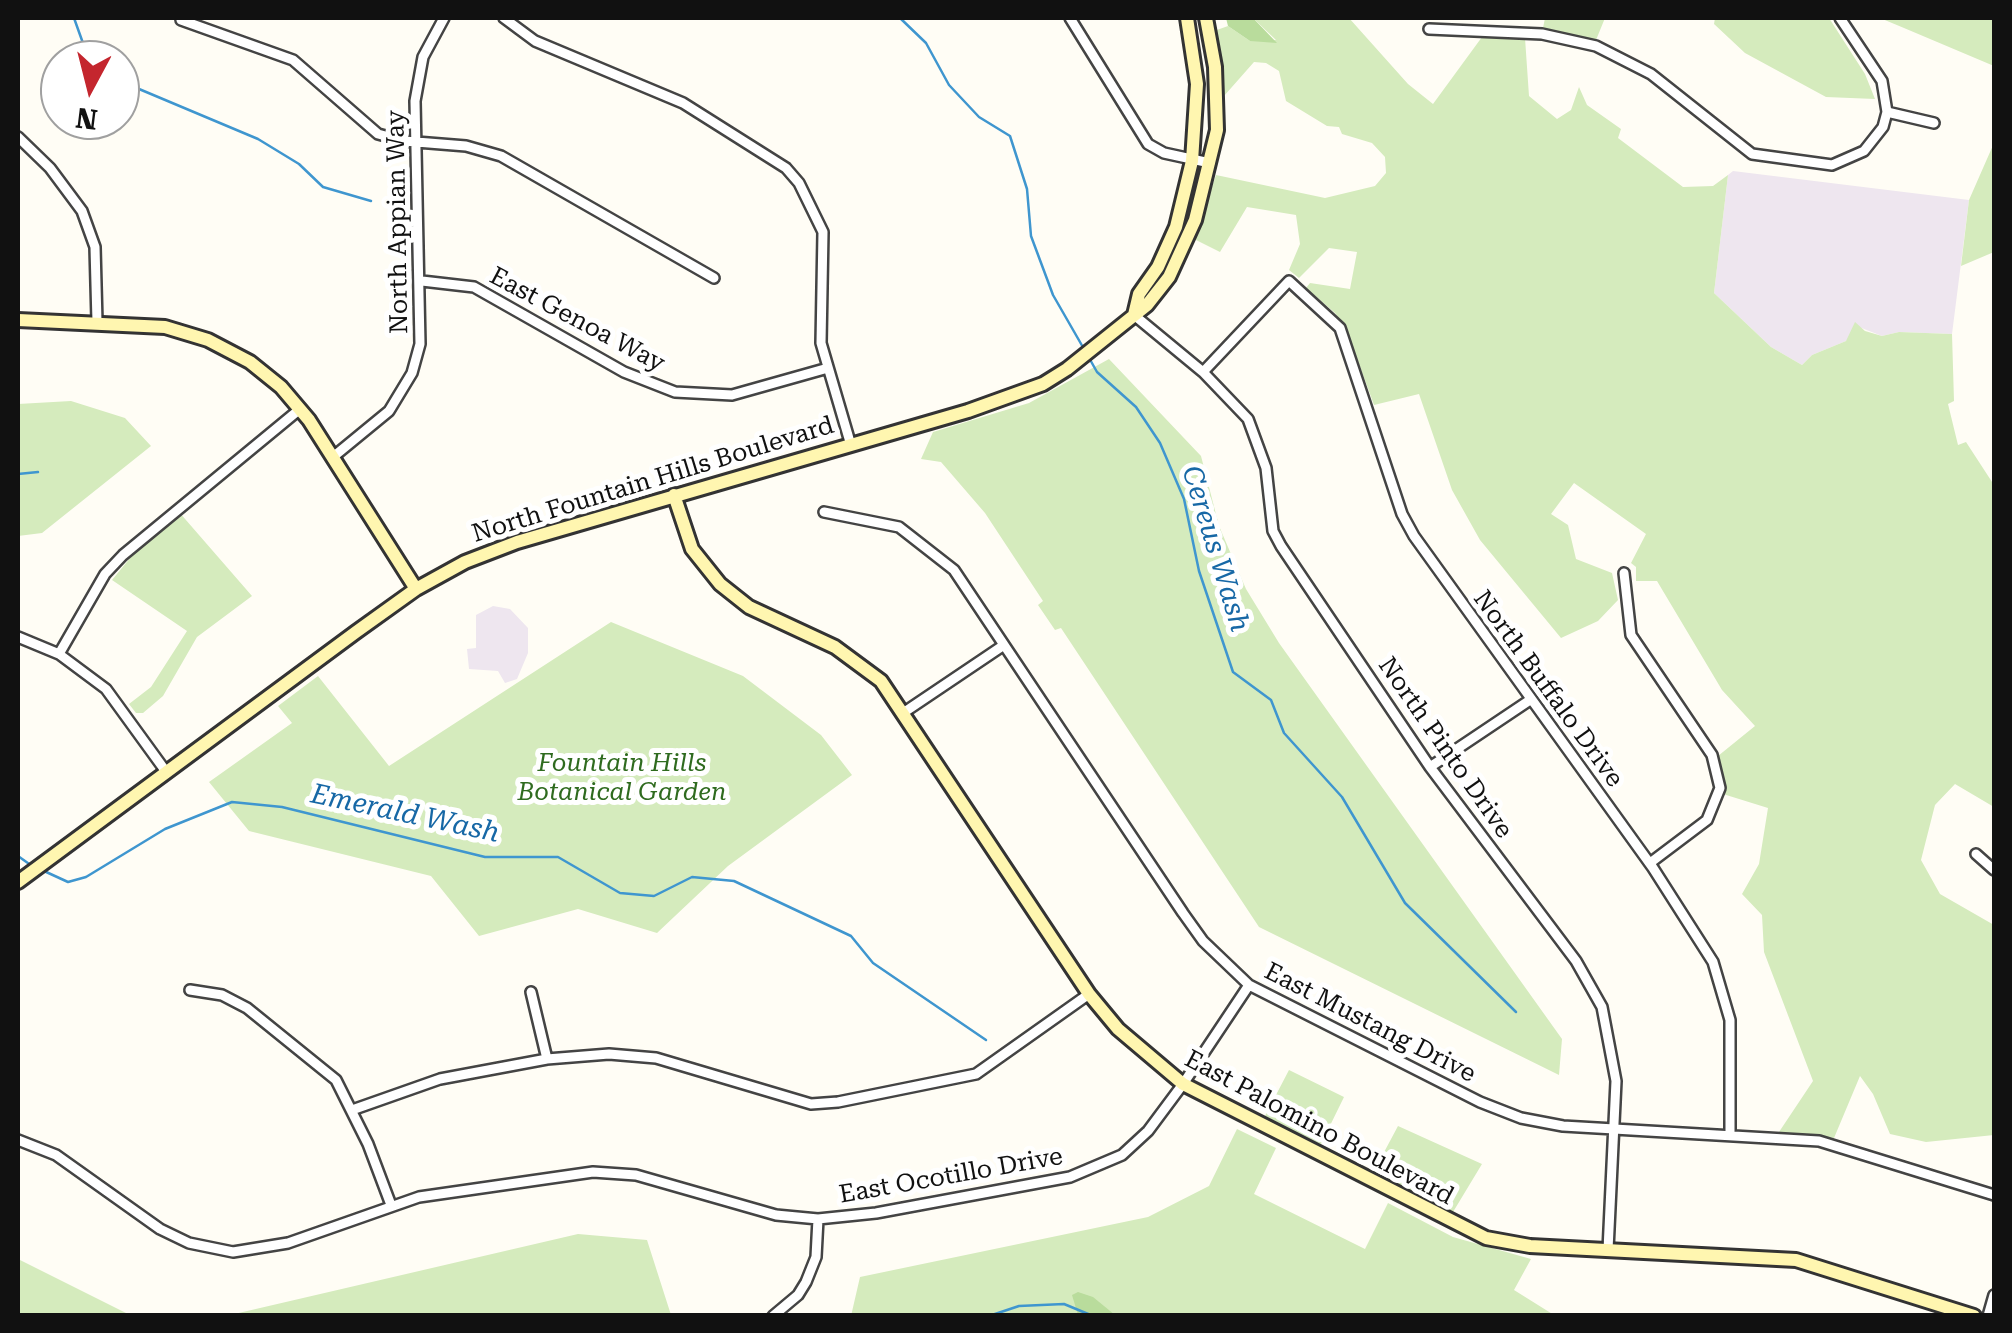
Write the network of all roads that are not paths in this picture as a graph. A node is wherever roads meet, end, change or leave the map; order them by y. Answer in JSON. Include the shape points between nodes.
{"nodes":[{"id":1,"x":444,"y":18,"type":"edge"},
{"id":2,"x":504,"y":18,"type":"edge"},
{"id":3,"x":1070,"y":18,"type":"edge"},
{"id":4,"x":1187,"y":18,"type":"edge"},
{"id":5,"x":1206,"y":18,"type":"edge"},
{"id":6,"x":1841,"y":18,"type":"edge"},
{"id":7,"x":181,"y":20,"type":"edge"},
{"id":8,"x":1429,"y":29,"type":"dead end"},
{"id":9,"x":1887,"y":112,"type":"junction"},
{"id":10,"x":1934,"y":123,"type":"dead end"},
{"id":11,"x":18,"y":137,"type":"edge"},
{"id":12,"x":416,"y":142,"type":"junction"},
{"id":13,"x":1192,"y":161,"type":"junction"},
{"id":14,"x":1210,"y":163,"type":"junction"},
{"id":15,"x":714,"y":278,"type":"dead end"},
{"id":16,"x":422,"y":282,"type":"junction"},
{"id":17,"x":1134,"y":315,"type":"junction"},
{"id":18,"x":18,"y":320,"type":"edge"},
{"id":19,"x":98,"y":322,"type":"junction"},
{"id":20,"x":828,"y":368,"type":"junction"},
{"id":21,"x":1204,"y":372,"type":"junction"},
{"id":22,"x":300,"y":409,"type":"junction"},
{"id":23,"x":850,"y":442,"type":"junction"},
{"id":24,"x":333,"y":457,"type":"junction"},
{"id":25,"x":674,"y":495,"type":"junction"},
{"id":26,"x":824,"y":512,"type":"dead end"},
{"id":27,"x":1624,"y":573,"type":"dead end"},
{"id":28,"x":416,"y":589,"type":"junction"},
{"id":29,"x":18,"y":637,"type":"edge"},
{"id":30,"x":1004,"y":645,"type":"junction"},
{"id":31,"x":59,"y":654,"type":"junction"},
{"id":32,"x":1530,"y":700,"type":"junction"},
{"id":33,"x":904,"y":713,"type":"junction"},
{"id":34,"x":1430,"y":767,"type":"junction"},
{"id":35,"x":167,"y":773,"type":"junction"},
{"id":36,"x":1976,"y":854,"type":"dead end"},
{"id":37,"x":1650,"y":864,"type":"junction"},
{"id":38,"x":1994,"y":870,"type":"edge"},
{"id":39,"x":18,"y":882,"type":"edge"},
{"id":40,"x":1250,"y":984,"type":"junction"},
{"id":41,"x":190,"y":990,"type":"dead end"},
{"id":42,"x":531,"y":992,"type":"dead end"},
{"id":43,"x":1089,"y":994,"type":"junction"},
{"id":44,"x":548,"y":1059,"type":"junction"},
{"id":45,"x":1183,"y":1084,"type":"junction"},
{"id":46,"x":352,"y":1110,"type":"junction"},
{"id":47,"x":1614,"y":1130,"type":"junction"},
{"id":48,"x":1730,"y":1135,"type":"junction"},
{"id":49,"x":18,"y":1140,"type":"edge"},
{"id":50,"x":1994,"y":1195,"type":"edge"},
{"id":51,"x":391,"y":1205,"type":"junction"},
{"id":52,"x":818,"y":1219,"type":"junction"},
{"id":53,"x":1608,"y":1250,"type":"junction"},
{"id":54,"x":1994,"y":1294,"type":"edge"},
{"id":55,"x":773,"y":1316,"type":"edge"},
{"id":56,"x":1974,"y":1316,"type":"edge"},
{"id":57,"x":1988,"y":1316,"type":"edge"}],
"edges":[{"from":1,"to":12,"type":"street","name":"North Appian Way","via":[[418,80]]},
{"from":2,"to":20,"type":"street","via":[[536,41],[683,103],[799,182],[824,232],[821,343]]},
{"from":3,"to":13,"type":"street","via":[[1148,144]]},
{"from":4,"to":13,"type":"street","name":"North Fountain Hills Boulevard","via":[[1197,84]]},
{"from":5,"to":14,"type":"street","name":"North Fountain Hills Boulevard","via":[[1218,98]]},
{"from":6,"to":9,"type":"street","via":[[1882,81]]},
{"from":7,"to":12,"type":"street","via":[[292,60],[367,127]]},
{"from":8,"to":9,"type":"street","via":[[1542,34],[1596,46],[1651,74],[1736,145],[1764,157],[1844,162],[1874,142]]},
{"from":9,"to":10,"type":"street"},
{"from":11,"to":19,"type":"street","via":[[82,212],[95,247]]},
{"from":12,"to":15,"type":"street","via":[[500,156]]},
{"from":12,"to":16,"type":"street","name":"North Appian Way"},
{"from":13,"to":14,"type":"street"},
{"from":13,"to":17,"type":"street","name":"North Fountain Hills Boulevard","via":[[1176,226]]},
{"from":14,"to":17,"type":"street","name":"North Fountain Hills Boulevard","via":[[1195,220],[1169,276]]},
{"from":16,"to":20,"type":"street","name":"East Genoa Way","via":[[474,287],[643,382],[675,392],[732,395]]},
{"from":16,"to":24,"type":"street","name":"North Appian Way","via":[[422,329],[406,384],[376,426]]},
{"from":17,"to":21,"type":"street","name":"North Pinto Drive"},
{"from":17,"to":23,"type":"street","name":"North Fountain Hills Boulevard","via":[[1043,384]]},
{"from":18,"to":19,"type":"street"},
{"from":19,"to":22,"type":"street","via":[[156,326],[208,340],[256,366]]},
{"from":20,"to":23,"type":"street"},
{"from":21,"to":32,"type":"street","name":"North Buffalo Drive","via":[[1289,281],[1340,328],[1402,514]]},
{"from":21,"to":34,"type":"street","name":"North Pinto Drive","via":[[1248,419],[1266,468],[1273,531]]},
{"from":22,"to":24,"type":"street"},
{"from":22,"to":31,"type":"street","via":[[122,555]]},
{"from":23,"to":25,"type":"street","name":"North Fountain Hills Boulevard"},
{"from":24,"to":28,"type":"street"},
{"from":25,"to":28,"type":"street","name":"North Fountain Hills Boulevard","via":[[485,553]]},
{"from":25,"to":33,"type":"street","name":"East Palomino Boulevard","via":[[692,549],[720,584],[749,607],[856,660]]},
{"from":26,"to":30,"type":"street","name":"East Mustang Drive","via":[[878,520],[920,540],[954,570]]},
{"from":27,"to":37,"type":"street","via":[[1630,634],[1712,754],[1720,788],[1706,820]]},
{"from":28,"to":35,"type":"street","name":"North Fountain Hills Boulevard"},
{"from":29,"to":31,"type":"street"},
{"from":30,"to":33,"type":"street"},
{"from":30,"to":40,"type":"street","name":"East Mustang Drive","via":[[1182,914]]},
{"from":31,"to":35,"type":"street","via":[[106,690]]},
{"from":32,"to":34,"type":"street"},
{"from":32,"to":37,"type":"street","name":"North Buffalo Drive"},
{"from":33,"to":43,"type":"street","name":"East Palomino Boulevard"},
{"from":34,"to":47,"type":"street","name":"North Pinto Drive","via":[[1597,996],[1612,1048]]},
{"from":35,"to":39,"type":"street","name":"North Fountain Hills Boulevard"},
{"from":36,"to":38,"type":"street"},
{"from":37,"to":48,"type":"street","name":"North Buffalo Drive","via":[[1703,942],[1726,998]]},
{"from":40,"to":45,"type":"street","name":"East Ocotillo Drive"},
{"from":40,"to":47,"type":"street","name":"East Mustang Drive","via":[[1501,1112],[1542,1124]]},
{"from":41,"to":46,"type":"street","via":[[222,996],[276,1028],[336,1080]]},
{"from":42,"to":44,"type":"street"},
{"from":43,"to":44,"type":"street","via":[[976,1074],[838,1102],[794,1100],[656,1058]]},
{"from":43,"to":45,"type":"street","name":"East Palomino Boulevard","via":[[1118,1030]]},
{"from":44,"to":46,"type":"street","via":[[429,1082]]},
{"from":45,"to":52,"type":"street","name":"East Ocotillo Drive","via":[[1148,1131],[1098,1168]]},
{"from":45,"to":53,"type":"street","name":"East Palomino Boulevard","via":[[1486,1238]]},
{"from":46,"to":51,"type":"street"},
{"from":47,"to":48,"type":"street","name":"East Mustang Drive"},
{"from":47,"to":53,"type":"street","name":"North Pinto Drive"},
{"from":48,"to":50,"type":"street","name":"East Mustang Drive","via":[[1840,1145]]},
{"from":49,"to":51,"type":"street","name":"East Ocotillo Drive","via":[[56,1155],[160,1229],[188,1243],[234,1252],[288,1243]]},
{"from":51,"to":52,"type":"street","name":"East Ocotillo Drive","via":[[500,1182],[609,1172]]},
{"from":52,"to":55,"type":"street","via":[[806,1282]]},
{"from":53,"to":56,"type":"street","name":"East Palomino Boulevard","via":[[1796,1260]]},
{"from":54,"to":57,"type":"street"}]}
